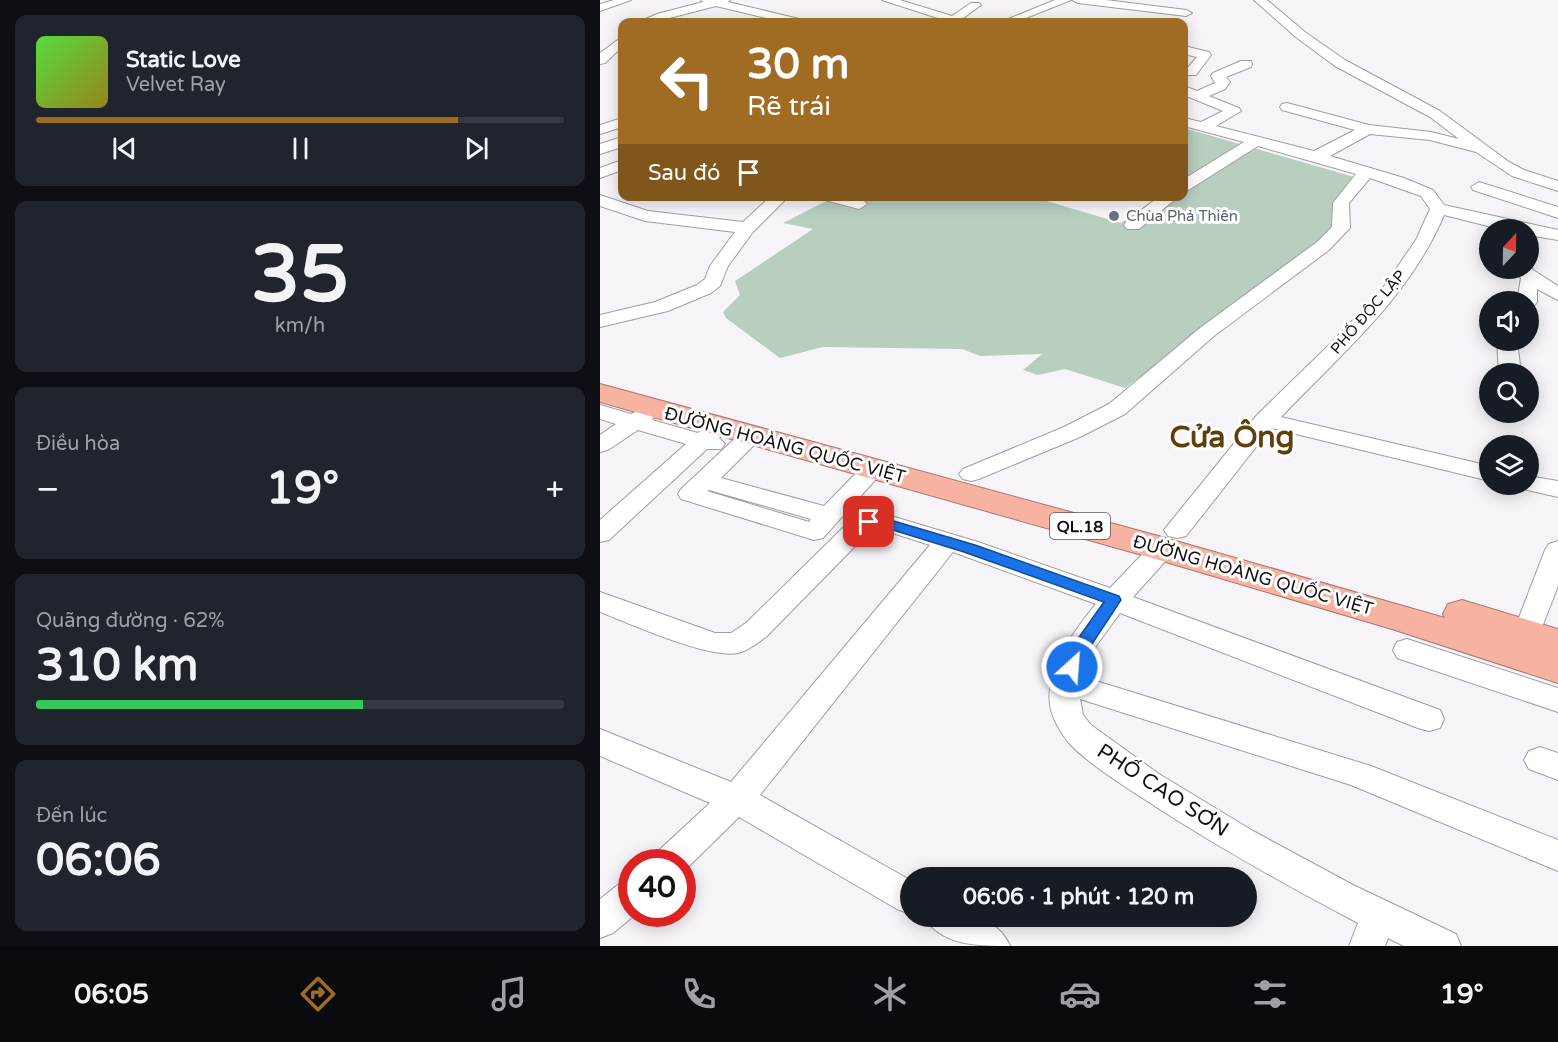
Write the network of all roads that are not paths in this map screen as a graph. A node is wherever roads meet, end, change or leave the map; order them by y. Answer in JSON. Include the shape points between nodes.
{"nodes":[{"id":1,"x":625,"y":0,"type":"edge"},
{"id":2,"x":890,"y":0,"type":"edge"},
{"id":3,"x":1065,"y":0,"type":"edge"},
{"id":4,"x":1078,"y":0,"type":"edge"},
{"id":5,"x":1260,"y":0,"type":"edge"},
{"id":6,"x":716,"y":1,"type":"edge"},
{"id":7,"x":975,"y":5,"type":"dead end"},
{"id":8,"x":1139,"y":7,"type":"junction"},
{"id":9,"x":600,"y":8,"type":"edge"},
{"id":10,"x":1186,"y":13,"type":"dead end"},
{"id":11,"x":1124,"y":17,"type":"dead end"},
{"id":12,"x":656,"y":18,"type":"edge"},
{"id":13,"x":773,"y":18,"type":"edge"},
{"id":14,"x":943,"y":18,"type":"edge"},
{"id":15,"x":956,"y":18,"type":"edge"},
{"id":16,"x":1018,"y":18,"type":"edge"},
{"id":17,"x":618,"y":44,"type":"edge"},
{"id":18,"x":1188,"y":51,"type":"edge"},
{"id":19,"x":600,"y":60,"type":"edge"},
{"id":20,"x":1246,"y":64,"type":"dead end"},
{"id":21,"x":1188,"y":70,"type":"edge"},
{"id":22,"x":1188,"y":71,"type":"edge"},
{"id":23,"x":1218,"y":76,"type":"junction"},
{"id":24,"x":1188,"y":91,"type":"edge"},
{"id":25,"x":1199,"y":95,"type":"junction"},
{"id":26,"x":1287,"y":107,"type":"dead end"},
{"id":27,"x":618,"y":123,"type":"edge"},
{"id":28,"x":1188,"y":123,"type":"edge"},
{"id":29,"x":1203,"y":128,"type":"junction"},
{"id":30,"x":1368,"y":129,"type":"junction"},
{"id":31,"x":600,"y":130,"type":"edge"},
{"id":32,"x":1254,"y":142,"type":"junction"},
{"id":33,"x":618,"y":143,"type":"edge"},
{"id":34,"x":600,"y":149,"type":"edge"},
{"id":35,"x":1483,"y":150,"type":"junction"},
{"id":36,"x":1326,"y":152,"type":"junction"},
{"id":37,"x":618,"y":166,"type":"edge"},
{"id":38,"x":1366,"y":172,"type":"junction"},
{"id":39,"x":600,"y":173,"type":"edge"},
{"id":40,"x":1188,"y":183,"type":"edge"},
{"id":41,"x":1558,"y":186,"type":"edge"},
{"id":42,"x":1479,"y":187,"type":"dead end"},
{"id":43,"x":618,"y":194,"type":"edge"},
{"id":44,"x":600,"y":200,"type":"edge"},
{"id":45,"x":776,"y":201,"type":"edge"},
{"id":46,"x":848,"y":201,"type":"edge"},
{"id":47,"x":1164,"y":201,"type":"edge"},
{"id":48,"x":859,"y":204,"type":"dead end"},
{"id":49,"x":1438,"y":209,"type":"junction"},
{"id":50,"x":1558,"y":213,"type":"edge"},
{"id":51,"x":1479,"y":220,"type":"edge"},
{"id":52,"x":1133,"y":225,"type":"dead end"},
{"id":53,"x":747,"y":228,"type":"junction"},
{"id":54,"x":1539,"y":234,"type":"edge"},
{"id":55,"x":1558,"y":235,"type":"edge"},
{"id":56,"x":1536,"y":279,"type":"edge"},
{"id":57,"x":1558,"y":294,"type":"edge"},
{"id":58,"x":600,"y":321,"type":"edge"},
{"id":59,"x":600,"y":375,"type":"edge"},
{"id":60,"x":600,"y":393,"type":"edge"},
{"id":61,"x":600,"y":412,"type":"edge"},
{"id":62,"x":644,"y":415,"type":"junction"},
{"id":63,"x":1265,"y":420,"type":"junction"},
{"id":64,"x":727,"y":439,"type":"junction"},
{"id":65,"x":600,"y":445,"type":"edge"},
{"id":66,"x":873,"y":469,"type":"junction"},
{"id":67,"x":1479,"y":471,"type":"edge"},
{"id":68,"x":972,"y":474,"type":"junction"},
{"id":69,"x":1539,"y":485,"type":"edge"},
{"id":70,"x":1558,"y":489,"type":"edge"},
{"id":71,"x":600,"y":534,"type":"edge"},
{"id":72,"x":1170,"y":539,"type":"junction"},
{"id":73,"x":947,"y":542,"type":"junction"},
{"id":74,"x":1558,"y":550,"type":"edge"},
{"id":75,"x":1113,"y":600,"type":"junction"},
{"id":76,"x":600,"y":602,"type":"edge"},
{"id":77,"x":1543,"y":638,"type":"edge"},
{"id":78,"x":1407,"y":650,"type":"dead end"},
{"id":79,"x":1558,"y":668,"type":"edge"},
{"id":80,"x":1067,"y":683,"type":"junction"},
{"id":81,"x":1558,"y":700,"type":"edge"},
{"id":82,"x":1429,"y":719,"type":"dead end"},
{"id":83,"x":600,"y":742,"type":"edge"},
{"id":84,"x":736,"y":799,"type":"junction"},
{"id":85,"x":684,"y":849,"type":"edge"},
{"id":86,"x":1558,"y":856,"type":"edge"},
{"id":87,"x":900,"y":892,"type":"edge"},
{"id":88,"x":618,"y":906,"type":"edge"},
{"id":89,"x":600,"y":921,"type":"edge"},
{"id":90,"x":960,"y":927,"type":"edge"},
{"id":91,"x":1373,"y":931,"type":"edge"},
{"id":92,"x":992,"y":946,"type":"edge"},
{"id":93,"x":1443,"y":946,"type":"edge"}],
"edges":[{"from":1,"to":9,"type":"street"},
{"from":2,"to":14,"type":"street"},
{"from":3,"to":16,"type":"street"},
{"from":4,"to":8,"type":"street"},
{"from":5,"to":35,"type":"street","via":[[1340,63],[1421,105]]},
{"from":6,"to":12,"type":"street"},
{"from":6,"to":13,"type":"street"},
{"from":7,"to":15,"type":"street"},
{"from":8,"to":10,"type":"street"},
{"from":8,"to":11,"type":"street"},
{"from":17,"to":19,"type":"street"},
{"from":18,"to":21,"type":"street","via":[[1205,55]]},
{"from":20,"to":23,"type":"street"},
{"from":22,"to":23,"type":"street"},
{"from":23,"to":25,"type":"street","via":[[1220,86]]},
{"from":24,"to":25,"type":"street"},
{"from":25,"to":29,"type":"street","via":[[1233,111]]},
{"from":26,"to":30,"type":"street"},
{"from":27,"to":31,"type":"street"},
{"from":28,"to":29,"type":"street"},
{"from":29,"to":32,"type":"street"},
{"from":30,"to":35,"type":"street","via":[[1431,136]]},
{"from":30,"to":36,"type":"street"},
{"from":32,"to":36,"type":"street"},
{"from":32,"to":40,"type":"street"},
{"from":33,"to":34,"type":"street"},
{"from":35,"to":41,"type":"street","via":[[1518,173]]},
{"from":36,"to":38,"type":"street"},
{"from":37,"to":39,"type":"street"},
{"from":38,"to":49,"type":"street","via":[[1427,193]]},
{"from":38,"to":68,"type":"street","via":[[1342,200],[1341,228],[1323,246],[1207,333],[1117,409]]},
{"from":42,"to":50,"type":"street"},
{"from":43,"to":44,"type":"street"},
{"from":44,"to":53,"type":"street","via":[[645,216]]},
{"from":45,"to":53,"type":"street"},
{"from":46,"to":48,"type":"street"},
{"from":47,"to":52,"type":"street"},
{"from":49,"to":51,"type":"street"},
{"from":49,"to":63,"type":"street","name":"PHỐ ĐỘC LẬP","via":[[1413,260],[1373,312]]},
{"from":53,"to":58,"type":"street","via":[[716,271],[713,282],[704,289],[661,307]]},
{"from":54,"to":55,"type":"street"},
{"from":56,"to":57,"type":"street"},
{"from":59,"to":68,"type":"highway","name":"ĐƯỜNG HOÀNG QUỐC VIỆT","number":"QL.18"},
{"from":60,"to":62,"type":"highway","name":"ĐƯỜNG HOÀNG QUỐC VIỆT","number":"QL.18"},
{"from":61,"to":62,"type":"street"},
{"from":62,"to":64,"type":"highway","name":"ĐƯỜNG HOÀNG QUỐC VIỆT","number":"QL.18"},
{"from":62,"to":65,"type":"street"},
{"from":63,"to":67,"type":"street"},
{"from":63,"to":72,"type":"street","name":"PHỐ ĐỘC LẬP"},
{"from":64,"to":66,"type":"highway","name":"ĐƯỜNG HOÀNG QUỐC VIỆT","number":"QL.18"},
{"from":64,"to":66,"type":"street","via":[[705,481],[829,516]]},
{"from":64,"to":71,"type":"street"},
{"from":66,"to":72,"type":"highway","name":"ĐƯỜNG HOÀNG QUỐC VIỆT","number":"QL.18"},
{"from":68,"to":72,"type":"highway","name":"ĐƯỜNG HOÀNG QUỐC VIỆT","number":"QL.18"},
{"from":69,"to":70,"type":"street"},
{"from":72,"to":75,"type":"street","name":"PHỐ CAO SƠN"},
{"from":72,"to":77,"type":"highway","name":"ĐƯỜNG HOÀNG QUỐC VIỆT","number":"QL.18"},
{"from":72,"to":79,"type":"highway","name":"ĐƯỜNG HOÀNG QUỐC VIỆT","number":"QL.18"},
{"from":73,"to":75,"type":"street"},
{"from":73,"to":76,"type":"street","via":[[880,521],[861,525],[756,630],[736,643],[714,643]]},
{"from":73,"to":84,"type":"street"},
{"from":74,"to":77,"type":"street"},
{"from":75,"to":80,"type":"street","name":"PHỐ CAO SƠN","via":[[1078,651]]},
{"from":75,"to":82,"type":"street"},
{"from":78,"to":81,"type":"street"},
{"from":80,"to":86,"type":"street","via":[[1360,775]]},
{"from":80,"to":91,"type":"street","name":"PHỐ CAO SƠN","via":[[1064,700],[1068,717],[1082,735],[1132,775],[1231,835]]},
{"from":83,"to":84,"type":"street"},
{"from":84,"to":85,"type":"street"},
{"from":84,"to":87,"type":"street"},
{"from":88,"to":89,"type":"street"},
{"from":90,"to":92,"type":"street"},
{"from":91,"to":93,"type":"street","name":"PHỐ CAO SƠN"}]}
